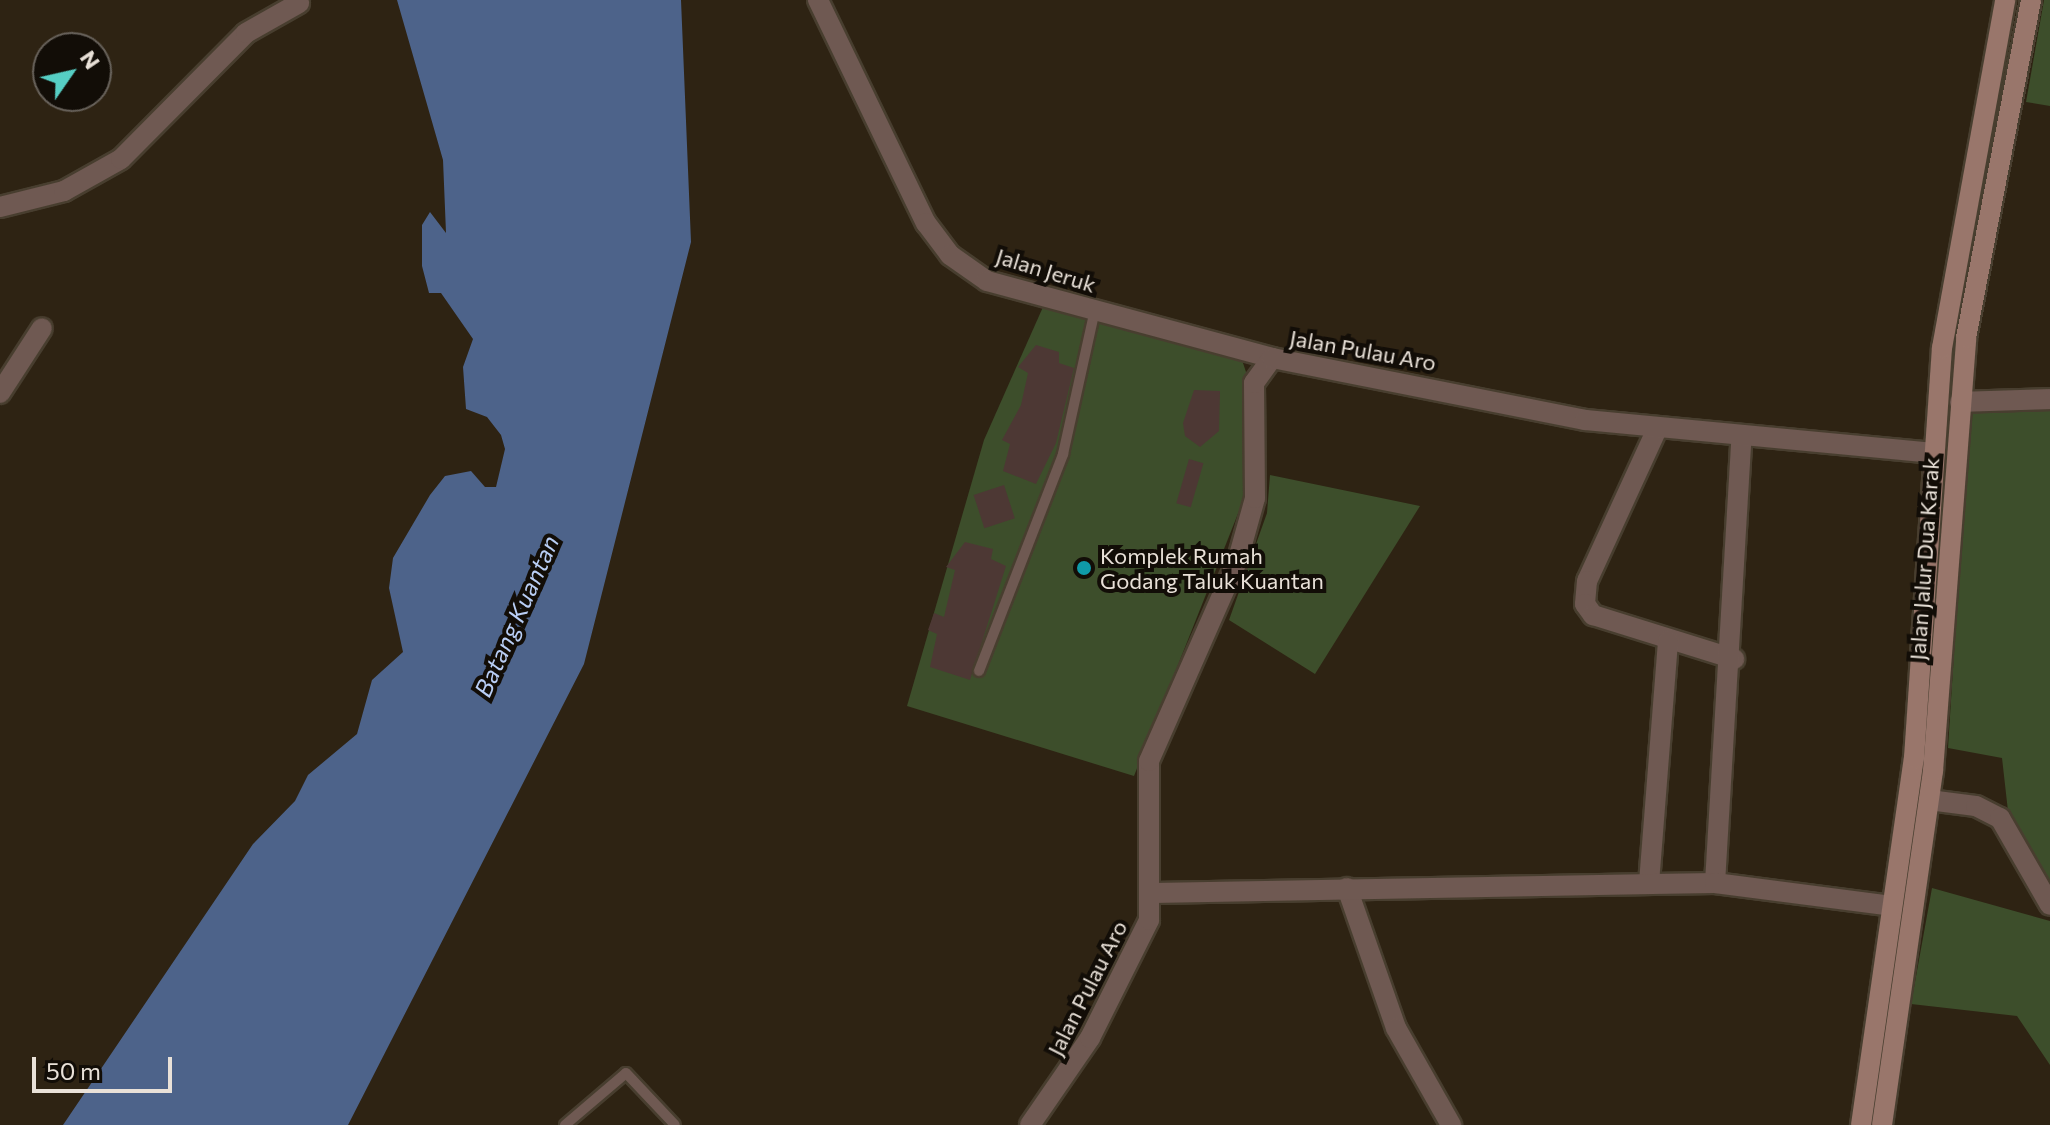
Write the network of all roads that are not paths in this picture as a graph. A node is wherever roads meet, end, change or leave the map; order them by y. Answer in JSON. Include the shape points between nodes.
{"nodes":[{"id":1,"x":818,"y":0,"type":"edge"},
{"id":2,"x":2005,"y":0,"type":"edge"},
{"id":3,"x":2031,"y":0,"type":"edge"},
{"id":4,"x":299,"y":3,"type":"dead end"},
{"id":5,"x":1990,"y":77,"type":"junction"},
{"id":6,"x":2014,"y":84,"type":"junction"},
{"id":7,"x":0,"y":207,"type":"edge"},
{"id":8,"x":1095,"y":310,"type":"junction"},
{"id":9,"x":42,"y":328,"type":"dead end"},
{"id":10,"x":1272,"y":358,"type":"junction"},
{"id":11,"x":0,"y":393,"type":"edge"},
{"id":12,"x":2050,"y":399,"type":"edge"},
{"id":13,"x":1960,"y":402,"type":"junction"},
{"id":14,"x":1657,"y":429,"type":"junction"},
{"id":15,"x":1741,"y":439,"type":"junction"},
{"id":16,"x":1934,"y":453,"type":"junction"},
{"id":17,"x":1668,"y":641,"type":"junction"},
{"id":18,"x":1734,"y":659,"type":"junction"},
{"id":19,"x":979,"y":671,"type":"dead end"},
{"id":20,"x":1929,"y":800,"type":"junction"},
{"id":21,"x":1649,"y":883,"type":"junction"},
{"id":22,"x":1715,"y":883,"type":"junction"},
{"id":23,"x":1347,"y":888,"type":"junction"},
{"id":24,"x":1153,"y":893,"type":"junction"},
{"id":25,"x":2050,"y":905,"type":"edge"},
{"id":26,"x":1892,"y":906,"type":"junction"},
{"id":27,"x":565,"y":1125,"type":"edge"},
{"id":28,"x":675,"y":1125,"type":"edge"},
{"id":29,"x":1030,"y":1125,"type":"edge"},
{"id":30,"x":1451,"y":1125,"type":"edge"},
{"id":31,"x":1861,"y":1125,"type":"edge"},
{"id":32,"x":1882,"y":1125,"type":"edge"}],
"edges":[{"from":1,"to":8,"type":"street","name":"Jalan Jeruk","via":[[926,223],[950,255],[987,281]]},
{"from":2,"to":5,"type":"main road","name":"Jalan Jalur Dua Karak"},
{"from":3,"to":6,"type":"main road","name":"Jalan Jalur Dua Karak"},
{"from":4,"to":7,"type":"street","via":[[246,33],[121,159],[64,191]]},
{"from":5,"to":6,"type":"main road"},
{"from":5,"to":16,"type":"main road","name":"Jalan Jalur Dua Karak","via":[[1942,348]]},
{"from":6,"to":13,"type":"main road","name":"Jalan Jalur Dua Karak"},
{"from":8,"to":10,"type":"street","name":"Jalan Jeruk"},
{"from":8,"to":19,"type":"lane","via":[[1063,454]]},
{"from":9,"to":11,"type":"street"},
{"from":10,"to":14,"type":"street","name":"Jalan Pulau Aro"},
{"from":10,"to":24,"type":"street","name":"Jalan Pulau Aro","via":[[1254,383],[1255,498],[1238,559],[1149,761]]},
{"from":12,"to":13,"type":"street"},
{"from":13,"to":20,"type":"main road","name":"Jalan Jalur Dua Karak"},
{"from":14,"to":15,"type":"street","name":"Jalan Pulau Aro"},
{"from":14,"to":17,"type":"street","via":[[1584,593],[1593,615]]},
{"from":15,"to":16,"type":"street","name":"Jalan Pulau Aro"},
{"from":15,"to":18,"type":"street"},
{"from":16,"to":26,"type":"main road","name":"Jalan Jalur Dua Karak","via":[[1914,758]]},
{"from":17,"to":18,"type":"street"},
{"from":17,"to":21,"type":"street"},
{"from":18,"to":22,"type":"street"},
{"from":20,"to":25,"type":"street","via":[[1976,806],[2000,818]]},
{"from":20,"to":32,"type":"main road","name":"Jalan Jalur Dua Karak"},
{"from":21,"to":22,"type":"street"},
{"from":21,"to":23,"type":"street"},
{"from":22,"to":26,"type":"street"},
{"from":23,"to":24,"type":"street"},
{"from":23,"to":30,"type":"street","via":[[1396,1028]]},
{"from":24,"to":29,"type":"street","name":"Jalan Pulau Aro","via":[[1132,960],[1061,1087]]},
{"from":26,"to":31,"type":"main road","name":"Jalan Jalur Dua Karak"},
{"from":27,"to":28,"type":"lane","via":[[626,1073]]}]}
